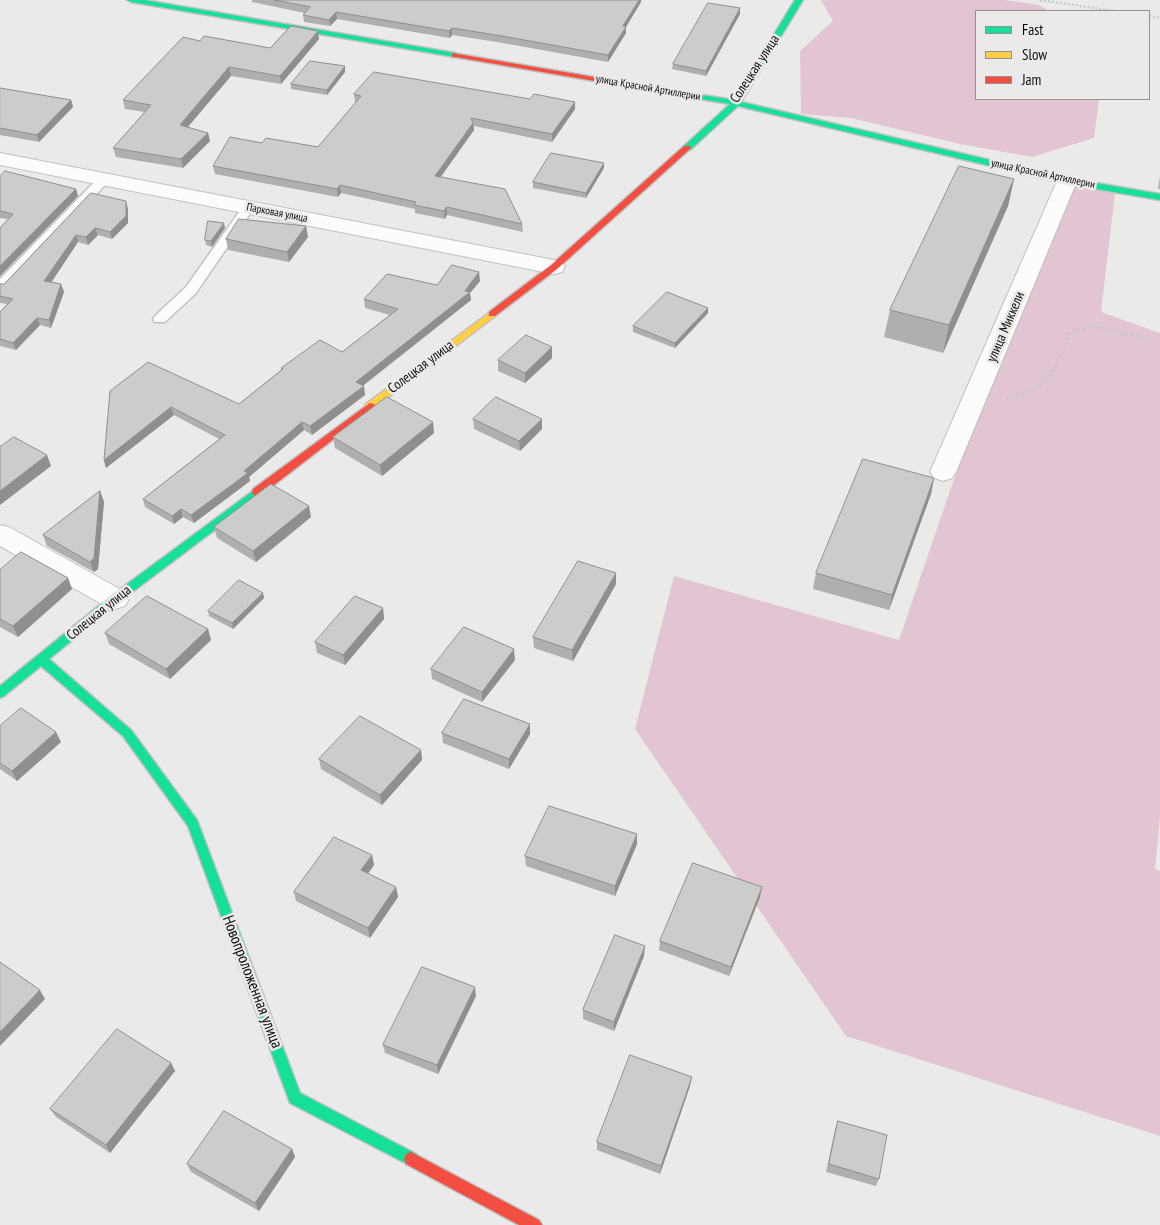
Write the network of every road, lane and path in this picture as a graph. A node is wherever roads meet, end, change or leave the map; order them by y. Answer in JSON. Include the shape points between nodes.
{"nodes":[{"id":1,"x":131,"y":0,"type":"edge"},
{"id":2,"x":799,"y":0,"type":"edge"},
{"id":3,"x":1040,"y":0,"type":"edge"},
{"id":4,"x":1107,"y":10,"type":"edge"},
{"id":5,"x":736,"y":103,"type":"junction"},
{"id":6,"x":0,"y":159,"type":"edge"},
{"id":7,"x":104,"y":179,"type":"junction"},
{"id":8,"x":1067,"y":181,"type":"junction"},
{"id":9,"x":1160,"y":197,"type":"edge"},
{"id":10,"x":248,"y":208,"type":"junction"},
{"id":11,"x":554,"y":267,"type":"junction"},
{"id":12,"x":0,"y":287,"type":"edge"},
{"id":13,"x":160,"y":319,"type":"dead end"},
{"id":14,"x":1160,"y":341,"type":"edge"},
{"id":15,"x":973,"y":404,"type":"junction"},
{"id":16,"x":943,"y":472,"type":"dead end"},
{"id":17,"x":0,"y":534,"type":"edge"},
{"id":18,"x":116,"y":599,"type":"junction"},
{"id":19,"x":41,"y":659,"type":"junction"},
{"id":20,"x":0,"y":693,"type":"edge"},
{"id":21,"x":534,"y":1225,"type":"edge"}],
"edges":[{"from":1,"to":5,"type":"street","name":"улица Красной Артиллерии"},
{"from":2,"to":5,"type":"street","name":"Солецкая улица"},
{"from":3,"to":4,"type":"path"},
{"from":5,"to":8,"type":"street","name":"улица Красной Артиллерии"},
{"from":5,"to":11,"type":"street","name":"Солецкая улица"},
{"from":6,"to":7,"type":"street","name":"Парковая улица"},
{"from":7,"to":10,"type":"street","name":"Парковая улица"},
{"from":7,"to":12,"type":"lane"},
{"from":8,"to":9,"type":"street","name":"улица Красной Артиллерии"},
{"from":8,"to":15,"type":"street","name":"улица Миккели"},
{"from":10,"to":11,"type":"street","name":"Парковая улица"},
{"from":10,"to":13,"type":"lane","via":[[191,290]]},
{"from":11,"to":18,"type":"street","name":"Солецкая улица"},
{"from":14,"to":15,"type":"path","via":[[1091,326],[1069,334],[1054,374],[1030,393]]},
{"from":15,"to":16,"type":"street","name":"улица Миккели"},
{"from":17,"to":18,"type":"street"},
{"from":18,"to":19,"type":"street","name":"Солецкая улица"},
{"from":19,"to":20,"type":"street","name":"Солецкая улица"},
{"from":19,"to":21,"type":"street","name":"Новопроложенная улица","via":[[127,733],[193,824],[295,1098]]}]}
